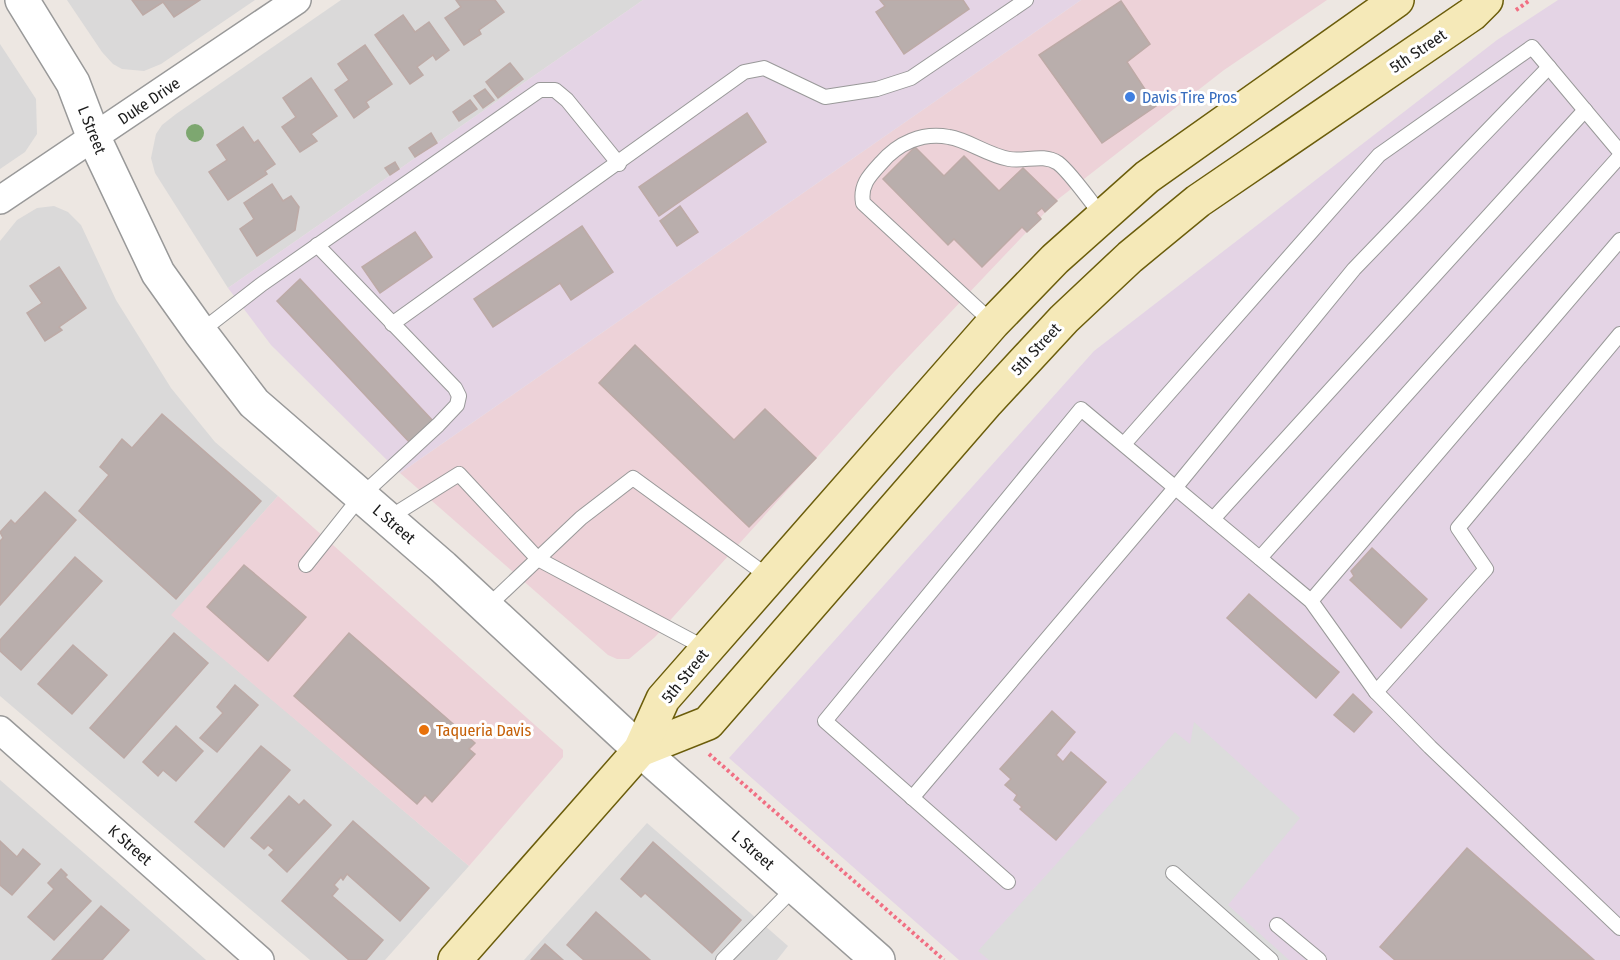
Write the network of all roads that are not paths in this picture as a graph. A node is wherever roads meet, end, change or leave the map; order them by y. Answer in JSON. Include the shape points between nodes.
{"nodes":[{"id":1,"x":22,"y":0,"type":"edge"},
{"id":2,"x":297,"y":0,"type":"edge"},
{"id":3,"x":1026,"y":0,"type":"edge"},
{"id":4,"x":1397,"y":0,"type":"edge"},
{"id":5,"x":1486,"y":0,"type":"edge"},
{"id":6,"x":1549,"y":67,"type":"junction"},
{"id":7,"x":1585,"y":110,"type":"junction"},
{"id":8,"x":94,"y":138,"type":"junction"},
{"id":9,"x":1620,"y":154,"type":"edge"},
{"id":10,"x":619,"y":164,"type":"junction"},
{"id":11,"x":0,"y":200,"type":"edge"},
{"id":12,"x":1102,"y":216,"type":"junction"},
{"id":13,"x":1620,"y":240,"type":"edge"},
{"id":14,"x":317,"y":245,"type":"junction"},
{"id":15,"x":993,"y":323,"type":"junction"},
{"id":16,"x":392,"y":324,"type":"junction"},
{"id":17,"x":200,"y":332,"type":"junction"},
{"id":18,"x":1620,"y":334,"type":"edge"},
{"id":19,"x":1124,"y":444,"type":"junction"},
{"id":20,"x":1175,"y":488,"type":"junction"},
{"id":21,"x":362,"y":496,"type":"junction"},
{"id":22,"x":387,"y":519,"type":"junction"},
{"id":23,"x":1213,"y":519,"type":"junction"},
{"id":24,"x":1260,"y":558,"type":"junction"},
{"id":25,"x":538,"y":559,"type":"junction"},
{"id":26,"x":306,"y":565,"type":"dead end"},
{"id":27,"x":769,"y":577,"type":"junction"},
{"id":28,"x":1311,"y":601,"type":"junction"},
{"id":29,"x":487,"y":607,"type":"junction"},
{"id":30,"x":707,"y":649,"type":"junction"},
{"id":31,"x":1376,"y":692,"type":"junction"},
{"id":32,"x":0,"y":730,"type":"edge"},
{"id":33,"x":640,"y":750,"type":"junction"},
{"id":34,"x":912,"y":798,"type":"junction"},
{"id":35,"x":1173,"y":873,"type":"dead end"},
{"id":36,"x":1008,"y":882,"type":"dead end"},
{"id":37,"x":795,"y":887,"type":"junction"},
{"id":38,"x":1277,"y":925,"type":"dead end"},
{"id":39,"x":1620,"y":928,"type":"edge"},
{"id":40,"x":260,"y":960,"type":"edge"},
{"id":41,"x":455,"y":960,"type":"edge"},
{"id":42,"x":723,"y":960,"type":"edge"},
{"id":43,"x":878,"y":960,"type":"edge"},
{"id":44,"x":1271,"y":960,"type":"edge"},
{"id":45,"x":1319,"y":960,"type":"edge"}],
"edges":[{"from":1,"to":8,"type":"street","name":"L Street","via":[[74,83]]},
{"from":2,"to":8,"type":"street","name":"Duke Drive"},
{"from":3,"to":10,"type":"lane","via":[[911,78],[877,89],[825,96],[764,68],[744,72]]},
{"from":4,"to":12,"type":"main road","name":"5th Street","via":[[1147,177]]},
{"from":5,"to":33,"type":"main road","name":"5th Street","via":[[1472,14],[1198,201],[1130,257],[1064,319],[987,402],[708,723]]},
{"from":6,"to":7,"type":"lane"},
{"from":6,"to":19,"type":"lane","via":[[1532,47],[1379,155]]},
{"from":6,"to":20,"type":"lane","via":[[1354,269]]},
{"from":7,"to":9,"type":"lane"},
{"from":7,"to":23,"type":"lane"},
{"from":8,"to":11,"type":"street","name":"Duke Drive"},
{"from":8,"to":17,"type":"street","name":"L Street","via":[[158,273]]},
{"from":9,"to":24,"type":"lane"},
{"from":10,"to":14,"type":"lane","via":[[567,100],[555,90],[540,90]]},
{"from":10,"to":16,"type":"lane"},
{"from":12,"to":15,"type":"main road","name":"5th Street"},
{"from":12,"to":15,"type":"lane","via":[[1059,164],[1047,158],[1014,160],[951,137],[925,136],[906,142],[885,159],[864,185],[863,202]]},
{"from":13,"to":28,"type":"lane"},
{"from":14,"to":16,"type":"lane"},
{"from":14,"to":17,"type":"lane"},
{"from":15,"to":27,"type":"main road","name":"5th Street"},
{"from":16,"to":21,"type":"lane","via":[[459,396],[457,405],[438,425]]},
{"from":17,"to":21,"type":"street","name":"L Street","via":[[254,403]]},
{"from":18,"to":31,"type":"lane","via":[[1458,528],[1486,569]]},
{"from":19,"to":20,"type":"lane"},
{"from":19,"to":34,"type":"lane","via":[[1082,409],[825,721]]},
{"from":20,"to":23,"type":"lane"},
{"from":20,"to":34,"type":"lane"},
{"from":21,"to":22,"type":"street","name":"L Street"},
{"from":21,"to":26,"type":"lane"},
{"from":22,"to":25,"type":"lane","via":[[459,474]]},
{"from":22,"to":29,"type":"street","name":"L Street"},
{"from":23,"to":24,"type":"lane"},
{"from":24,"to":28,"type":"lane"},
{"from":25,"to":27,"type":"lane","via":[[581,518],[633,478]]},
{"from":25,"to":29,"type":"lane"},
{"from":25,"to":30,"type":"lane"},
{"from":27,"to":30,"type":"main road","name":"5th Street"},
{"from":28,"to":31,"type":"lane"},
{"from":29,"to":33,"type":"street","name":"L Street"},
{"from":30,"to":33,"type":"main road","name":"5th Street","via":[[663,699]]},
{"from":31,"to":39,"type":"lane"},
{"from":32,"to":40,"type":"street","name":"K Street"},
{"from":33,"to":37,"type":"street","name":"L Street"},
{"from":33,"to":41,"type":"main road","name":"5th Street"},
{"from":34,"to":36,"type":"lane"},
{"from":35,"to":44,"type":"lane"},
{"from":37,"to":42,"type":"lane"},
{"from":37,"to":43,"type":"street","name":"L Street"},
{"from":38,"to":45,"type":"lane"}]}
